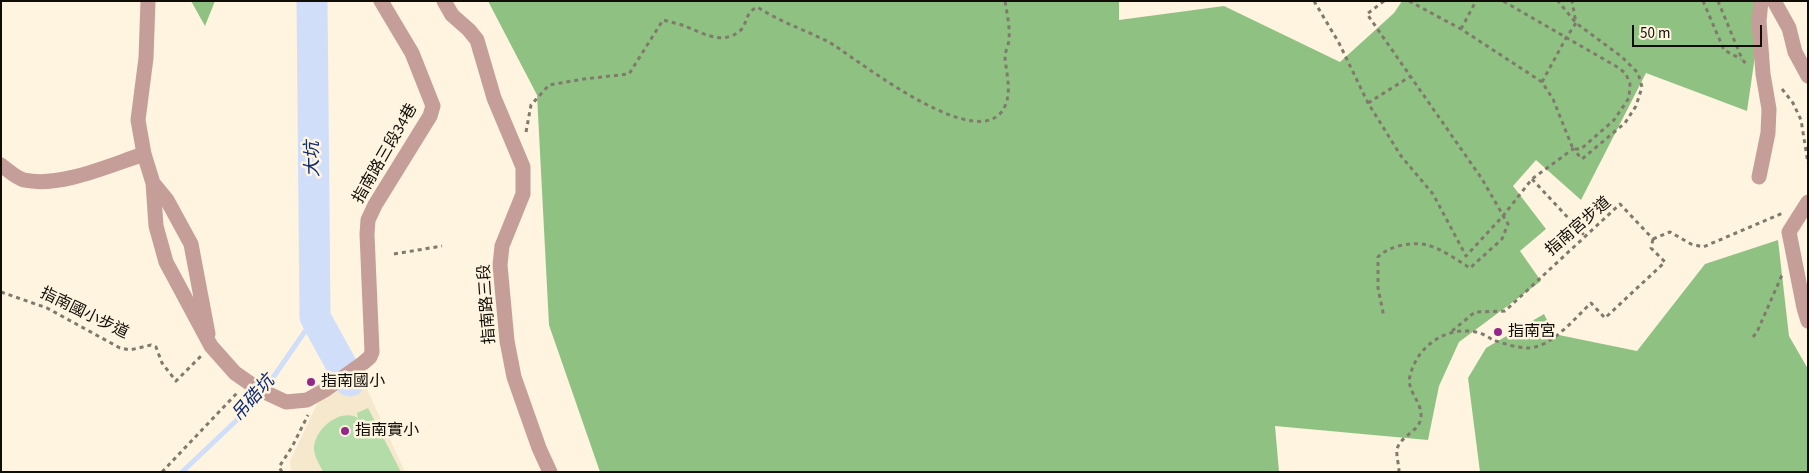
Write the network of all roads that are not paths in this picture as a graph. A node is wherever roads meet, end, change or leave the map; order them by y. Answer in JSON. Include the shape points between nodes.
{"nodes":[{"id":1,"x":148,"y":1,"type":"edge"},
{"id":2,"x":381,"y":1,"type":"edge"},
{"id":3,"x":444,"y":1,"type":"edge"},
{"id":4,"x":1761,"y":1,"type":"edge"},
{"id":5,"x":1774,"y":1,"type":"edge"},
{"id":6,"x":1808,"y":76,"type":"edge"},
{"id":7,"x":144,"y":154,"type":"junction"},
{"id":8,"x":1,"y":165,"type":"edge"},
{"id":9,"x":1759,"y":177,"type":"dead end"},
{"id":10,"x":154,"y":183,"type":"junction"},
{"id":11,"x":1805,"y":206,"type":"edge"},
{"id":12,"x":1808,"y":321,"type":"edge"},
{"id":13,"x":211,"y":346,"type":"junction"},
{"id":14,"x":550,"y":472,"type":"edge"}],
"edges":[{"from":1,"to":7,"type":"street","via":[[146,58],[138,120]]},
{"from":2,"to":13,"type":"street","name":"指南路三段34巷","via":[[412,54],[433,106],[368,220],[370,357],[311,398],[286,402],[235,373]]},
{"from":3,"to":14,"type":"street","name":"指南路三段","via":[[452,15],[477,40],[494,98],[523,167],[522,194],[502,246],[500,265],[507,341],[514,376]]},
{"from":4,"to":9,"type":"street","via":[[1759,21],[1769,109],[1768,133]]},
{"from":5,"to":6,"type":"street","via":[[1789,28],[1795,52]]},
{"from":7,"to":8,"type":"street","via":[[67,179],[43,182],[22,180]]},
{"from":7,"to":10,"type":"street"},
{"from":10,"to":13,"type":"street","via":[[191,244]]},
{"from":10,"to":13,"type":"street","via":[[156,226],[166,262]]},
{"from":11,"to":12,"type":"street","via":[[1789,232]]}]}
